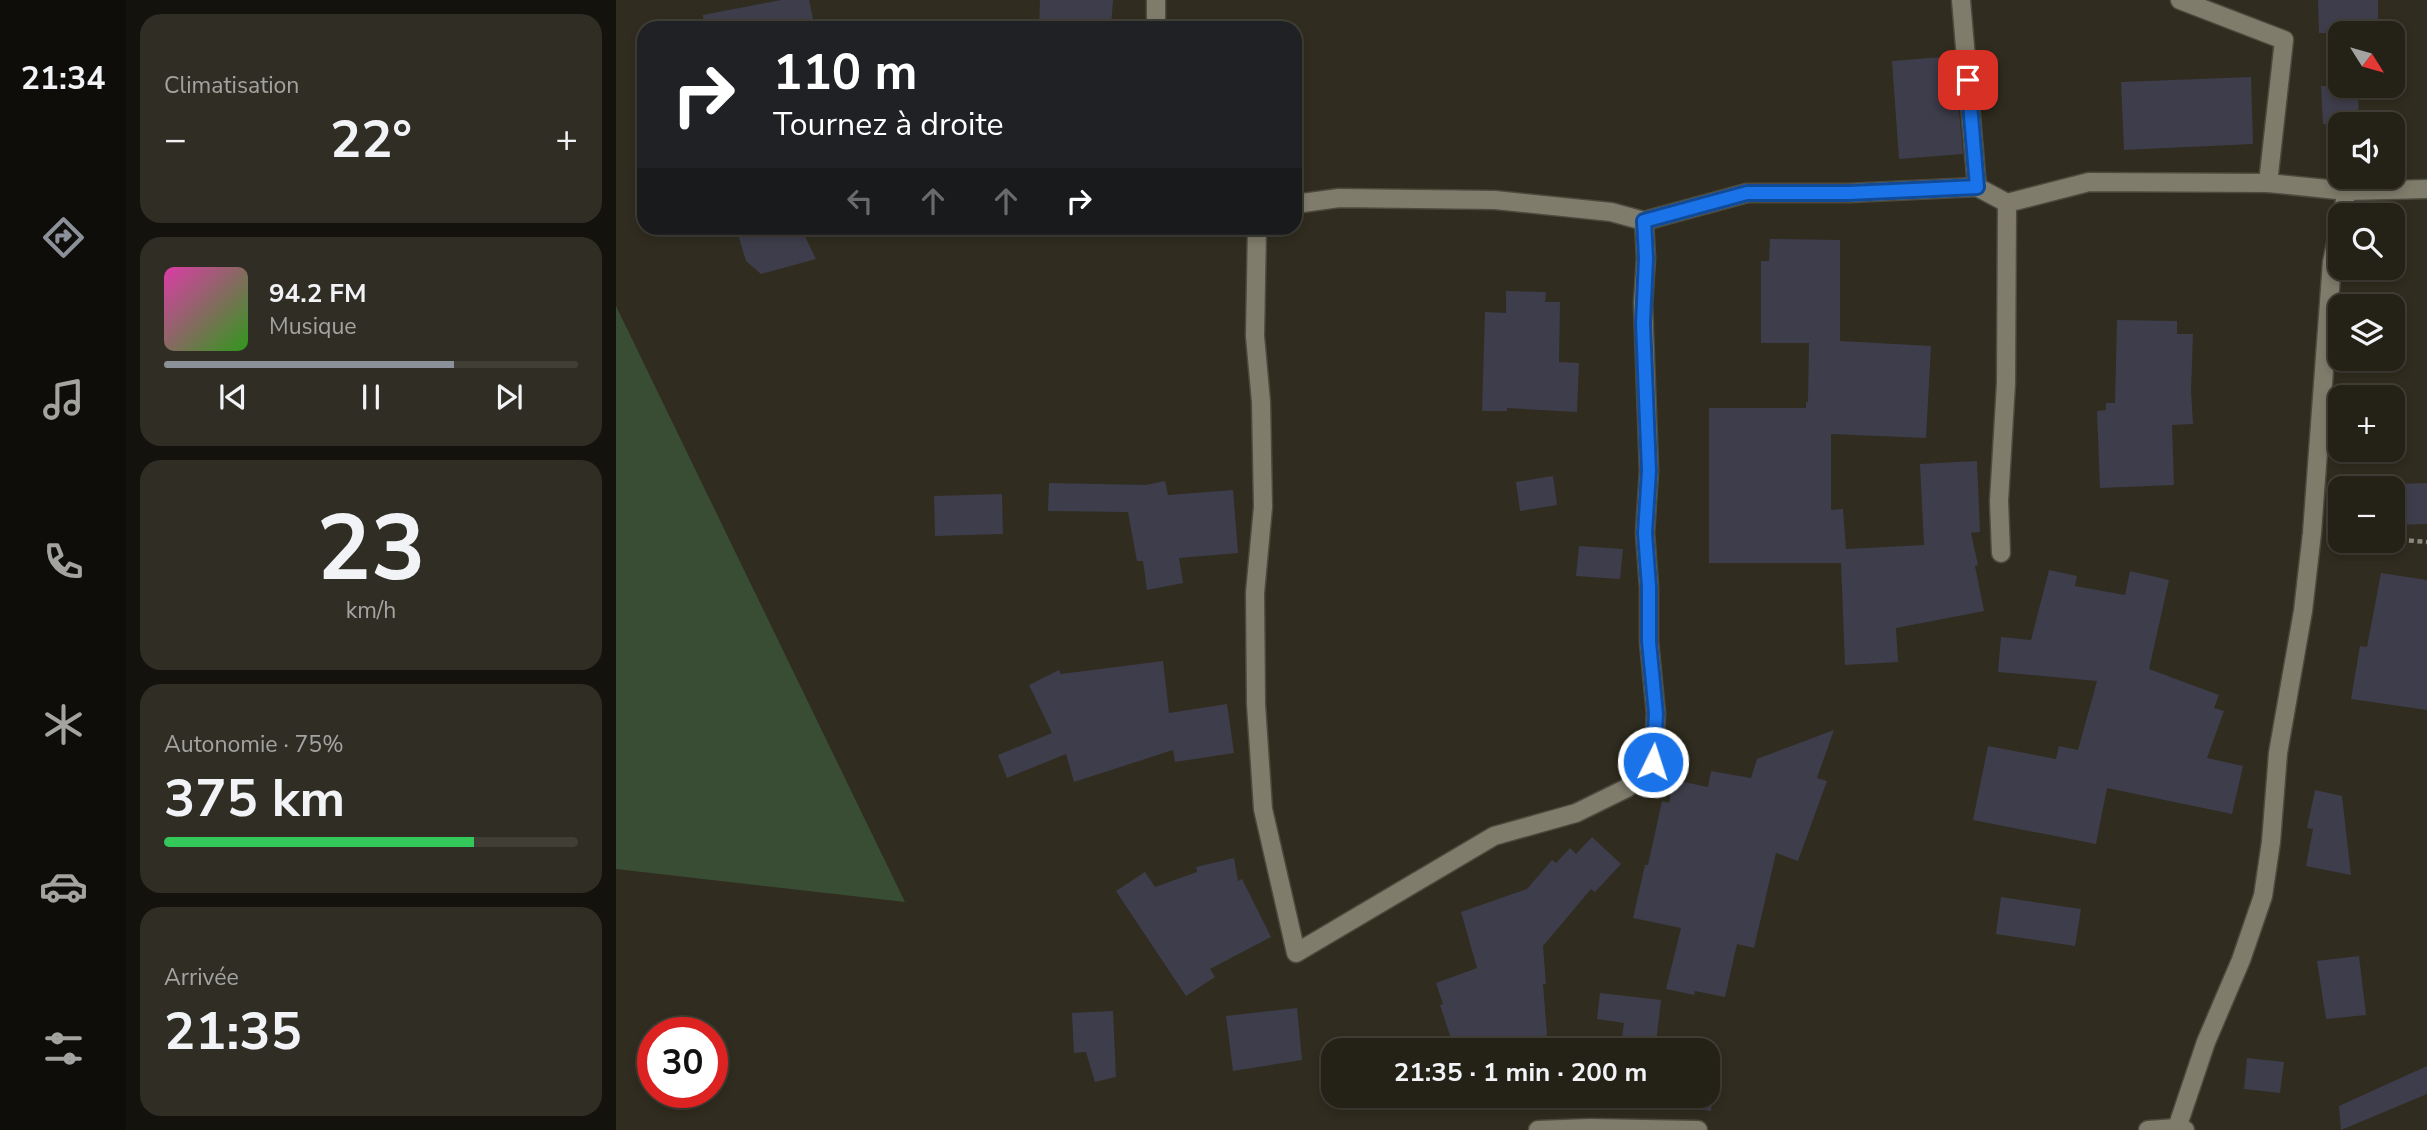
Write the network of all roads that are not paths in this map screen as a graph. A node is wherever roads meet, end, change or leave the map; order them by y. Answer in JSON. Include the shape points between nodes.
{"nodes":[{"id":1,"x":1156,"y":0,"type":"edge"},
{"id":2,"x":1961,"y":0,"type":"edge"},
{"id":3,"x":2180,"y":0,"type":"edge"},
{"id":4,"x":1156,"y":21,"type":"edge"},
{"id":5,"x":2268,"y":183,"type":"junction"},
{"id":6,"x":1977,"y":187,"type":"junction"},
{"id":7,"x":2427,"y":189,"type":"edge"},
{"id":8,"x":2347,"y":191,"type":"junction"},
{"id":9,"x":1302,"y":203,"type":"edge"},
{"id":10,"x":2007,"y":203,"type":"junction"},
{"id":11,"x":2344,"y":203,"type":"edge"},
{"id":12,"x":1644,"y":221,"type":"junction"},
{"id":13,"x":1257,"y":235,"type":"edge"},
{"id":14,"x":2331,"y":280,"type":"edge"},
{"id":15,"x":2001,"y":553,"type":"dead end"},
{"id":16,"x":1590,"y":1129,"type":"edge"},
{"id":17,"x":2181,"y":1129,"type":"edge"},
{"id":18,"x":1538,"y":1130,"type":"edge"},
{"id":19,"x":1698,"y":1130,"type":"edge"},
{"id":20,"x":2148,"y":1130,"type":"edge"}],
"edges":[{"from":1,"to":4,"type":"street"},
{"from":2,"to":6,"type":"street"},
{"from":3,"to":5,"type":"street","via":[[2284,40]]},
{"from":5,"to":8,"type":"street"},
{"from":5,"to":10,"type":"street","via":[[2089,182]]},
{"from":6,"to":10,"type":"street"},
{"from":6,"to":12,"type":"street","via":[[1747,193]]},
{"from":7,"to":8,"type":"street"},
{"from":8,"to":11,"type":"street"},
{"from":9,"to":12,"type":"street","via":[[1339,198],[1495,200],[1611,212]]},
{"from":10,"to":15,"type":"street"},
{"from":12,"to":13,"type":"street","via":[[1649,471],[1645,533],[1656,714],[1653,762],[1627,788],[1576,813],[1494,836],[1296,953],[1263,809],[1256,704],[1255,593],[1263,507],[1255,336]]},
{"from":14,"to":17,"type":"street","via":[[2305,598],[2278,753],[2263,896],[2206,1042]]},
{"from":16,"to":18,"type":"street"},
{"from":16,"to":19,"type":"street"},
{"from":17,"to":20,"type":"street"}]}
